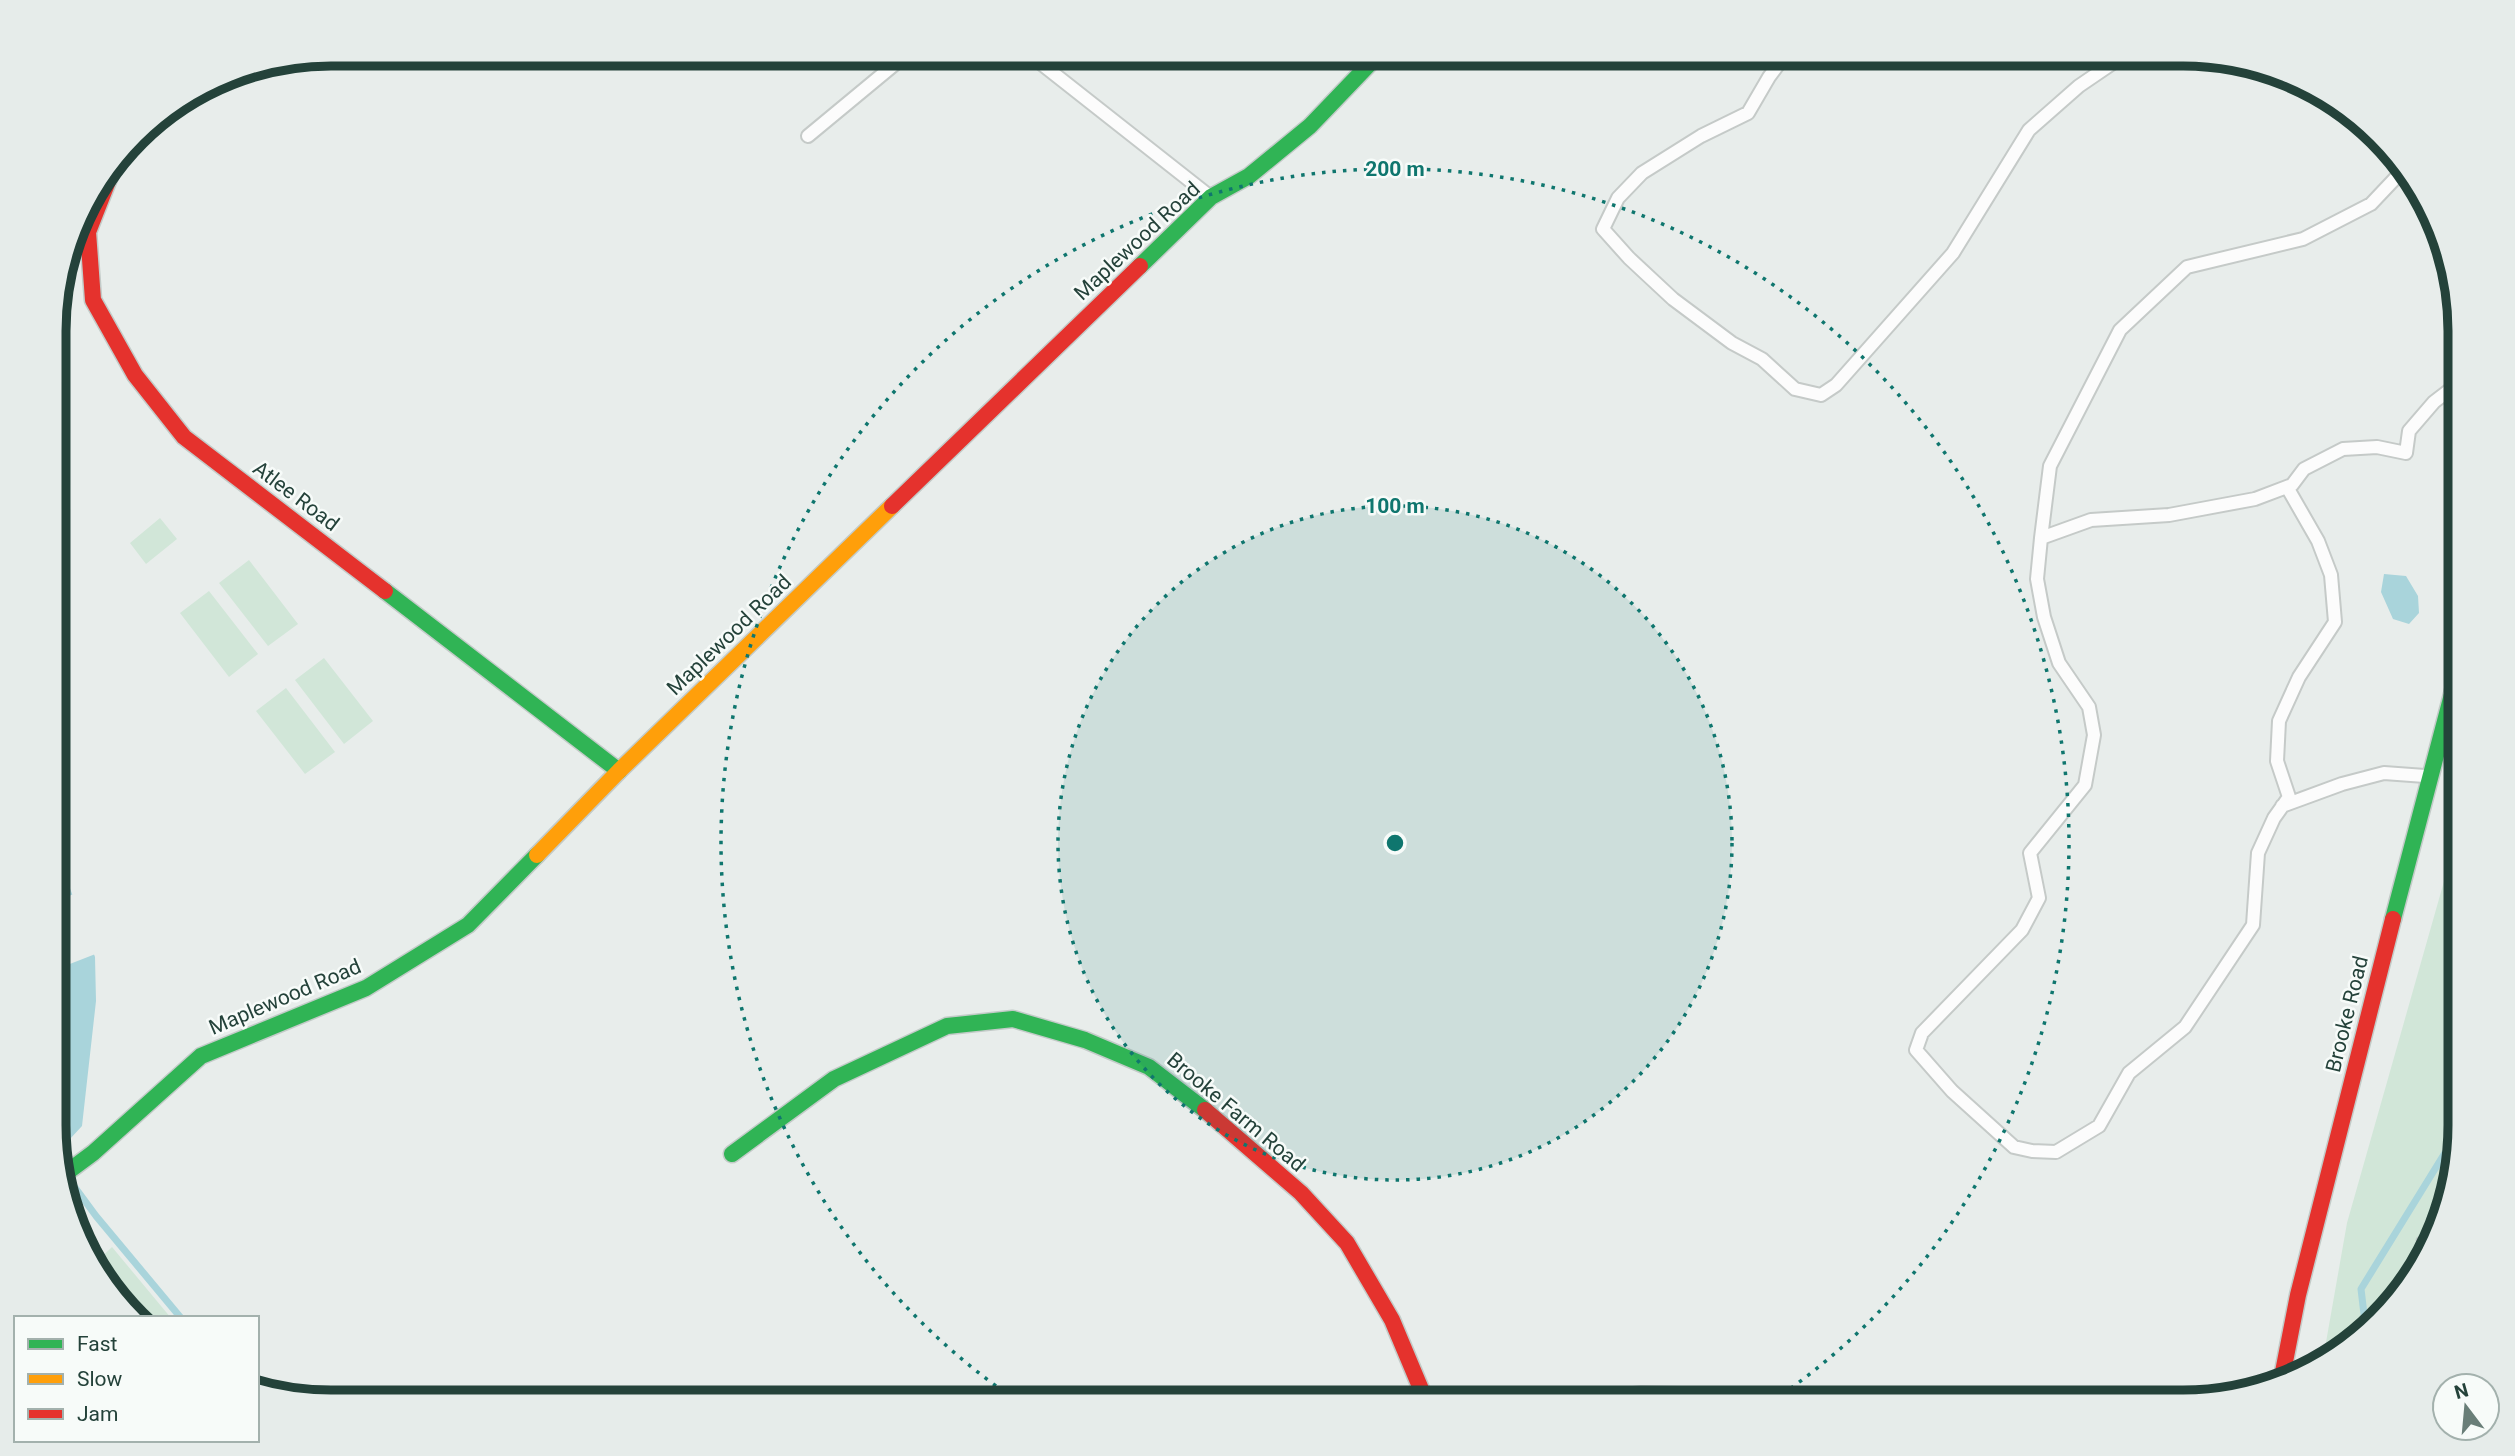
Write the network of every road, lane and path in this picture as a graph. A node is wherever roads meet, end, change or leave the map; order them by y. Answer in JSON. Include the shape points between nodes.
{"nodes":[{"id":1,"x":893,"y":66,"type":"edge"},
{"id":2,"x":1044,"y":66,"type":"edge"},
{"id":3,"x":1368,"y":66,"type":"edge"},
{"id":4,"x":1777,"y":66,"type":"edge"},
{"id":5,"x":2109,"y":66,"type":"edge"},
{"id":6,"x":808,"y":136,"type":"dead end"},
{"id":7,"x":2398,"y":175,"type":"edge"},
{"id":8,"x":1211,"y":197,"type":"junction"},
{"id":9,"x":98,"y":206,"type":"edge"},
{"id":10,"x":2448,"y":391,"type":"edge"},
{"id":11,"x":2287,"y":487,"type":"junction"},
{"id":12,"x":2041,"y":538,"type":"junction"},
{"id":13,"x":2448,"y":707,"type":"edge"},
{"id":14,"x":619,"y":771,"type":"junction"},
{"id":15,"x":2429,"y":776,"type":"junction"},
{"id":16,"x":2282,"y":806,"type":"junction"},
{"id":17,"x":732,"y":1154,"type":"dead end"},
{"id":18,"x":71,"y":1170,"type":"edge"},
{"id":19,"x":2283,"y":1370,"type":"edge"},
{"id":20,"x":1421,"y":1390,"type":"edge"}],
"edges":[{"from":1,"to":6,"type":"lane"},
{"from":2,"to":8,"type":"lane"},
{"from":3,"to":8,"type":"street","name":"Maplewood Road","via":[[1310,126],[1249,176]]},
{"from":4,"to":5,"type":"lane","via":[[1748,113],[1701,135],[1642,173],[1618,198],[1603,229],[1673,299],[1732,344],[1762,359],[1795,389],[1821,395],[1836,385],[1953,253],[2029,130]]},
{"from":7,"to":12,"type":"lane","via":[[2371,204],[2303,239],[2187,267],[2120,330],[2050,466]]},
{"from":8,"to":14,"type":"street","name":"Maplewood Road"},
{"from":9,"to":14,"type":"street","name":"Atlee Road","via":[[88,232],[93,300],[135,375],[184,437]]},
{"from":10,"to":11,"type":"lane","via":[[2409,431],[2406,453],[2377,447],[2343,449],[2304,469]]},
{"from":11,"to":12,"type":"lane","via":[[2255,499],[2169,515],[2091,520]]},
{"from":11,"to":16,"type":"lane","via":[[2318,541],[2331,575],[2335,622],[2299,677],[2279,721],[2277,761],[2289,797]]},
{"from":12,"to":16,"type":"lane","via":[[2036,579],[2044,617],[2059,663],[2089,707],[2094,735],[2085,785],[2030,853],[2039,898],[2022,930],[1922,1033],[1916,1051],[2014,1147],[2056,1152],[2099,1126],[2129,1073],[2185,1027],[2253,925],[2258,853]]},
{"from":13,"to":15,"type":"street","name":"Brooke Road"},
{"from":14,"to":18,"type":"street","name":"Maplewood Road","via":[[468,925],[366,988],[201,1056]]},
{"from":15,"to":16,"type":"lane","via":[[2384,774]]},
{"from":15,"to":19,"type":"street","name":"Brooke Road","via":[[2298,1295]]},
{"from":17,"to":20,"type":"street","name":"Brooke Farm Road","via":[[834,1079],[947,1026],[1013,1019],[1084,1040],[1149,1067],[1301,1193],[1347,1244],[1392,1320]]}]}
